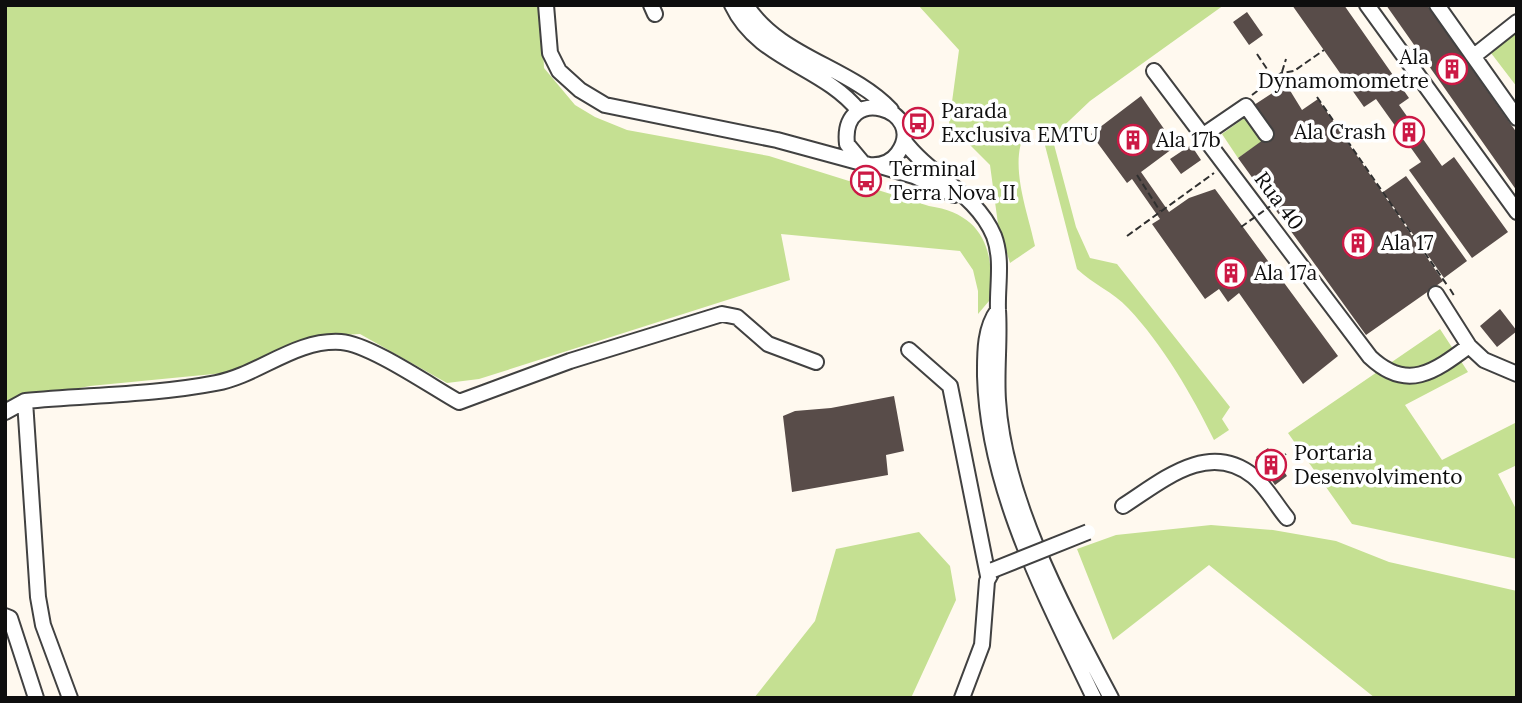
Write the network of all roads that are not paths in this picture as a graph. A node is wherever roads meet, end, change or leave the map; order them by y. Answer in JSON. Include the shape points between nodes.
{"nodes":[{"id":1,"x":546,"y":5,"type":"edge"},
{"id":2,"x":732,"y":5,"type":"edge"},
{"id":3,"x":746,"y":5,"type":"edge"},
{"id":4,"x":1367,"y":5,"type":"edge"},
{"id":5,"x":1437,"y":5,"type":"edge"},
{"id":6,"x":1517,"y":22,"type":"edge"},
{"id":7,"x":1474,"y":56,"type":"junction"},
{"id":8,"x":1154,"y":71,"type":"dead end"},
{"id":9,"x":859,"y":111,"type":"junction"},
{"id":10,"x":897,"y":116,"type":"junction"},
{"id":11,"x":1517,"y":118,"type":"edge"},
{"id":12,"x":1205,"y":134,"type":"junction"},
{"id":13,"x":1266,"y":134,"type":"dead end"},
{"id":14,"x":846,"y":136,"type":"junction"},
{"id":15,"x":777,"y":140,"type":"junction"},
{"id":16,"x":904,"y":141,"type":"junction"},
{"id":17,"x":862,"y":162,"type":"junction"},
{"id":18,"x":877,"y":165,"type":"junction"},
{"id":19,"x":975,"y":204,"type":"junction"},
{"id":20,"x":1517,"y":212,"type":"edge"},
{"id":21,"x":1436,"y":293,"type":"dead end"},
{"id":22,"x":1467,"y":343,"type":"junction"},
{"id":23,"x":992,"y":345,"type":"junction"},
{"id":24,"x":909,"y":350,"type":"dead end"},
{"id":25,"x":816,"y":362,"type":"dead end"},
{"id":26,"x":1517,"y":374,"type":"edge"},
{"id":27,"x":25,"y":401,"type":"junction"},
{"id":28,"x":5,"y":412,"type":"edge"},
{"id":29,"x":1123,"y":506,"type":"dead end"},
{"id":30,"x":1287,"y":518,"type":"dead end"},
{"id":31,"x":1088,"y":532,"type":"dead end"},
{"id":32,"x":990,"y":573,"type":"junction"},
{"id":33,"x":5,"y":615,"type":"edge"},
{"id":34,"x":36,"y":698,"type":"edge"},
{"id":35,"x":70,"y":698,"type":"edge"},
{"id":36,"x":962,"y":698,"type":"edge"},
{"id":37,"x":1094,"y":698,"type":"edge"},
{"id":38,"x":1111,"y":698,"type":"edge"}],
"edges":[{"from":1,"to":15,"type":"street","via":[[550,53],[559,71],[605,106]]},
{"from":2,"to":9,"type":"street","via":[[748,32],[765,47],[837,89]]},
{"from":3,"to":10,"type":"street","via":[[774,37],[865,86]]},
{"from":4,"to":20,"type":"street"},
{"from":5,"to":7,"type":"street"},
{"from":6,"to":7,"type":"street"},
{"from":7,"to":11,"type":"street"},
{"from":8,"to":12,"type":"street","name":"Rua 40"},
{"from":9,"to":10,"type":"street","via":[[879,107]]},
{"from":9,"to":14,"type":"street","via":[[847,126]]},
{"from":10,"to":16,"type":"street"},
{"from":12,"to":13,"type":"street","via":[[1246,106]]},
{"from":12,"to":22,"type":"street","name":"Rua 40","via":[[1385,372],[1404,377],[1441,366]]},
{"from":14,"to":15,"type":"street","via":[[822,145]]},
{"from":14,"to":17,"type":"street","via":[[850,151]]},
{"from":15,"to":17,"type":"street"},
{"from":16,"to":18,"type":"street","via":[[895,158]]},
{"from":16,"to":19,"type":"street","via":[[920,162]]},
{"from":17,"to":18,"type":"street"},
{"from":18,"to":19,"type":"street"},
{"from":19,"to":23,"type":"street","via":[[998,250],[998,310],[991,319]]},
{"from":21,"to":22,"type":"street"},
{"from":22,"to":26,"type":"street","via":[[1484,360]]},
{"from":23,"to":37,"type":"street","via":[[986,406],[997,466],[1020,534]]},
{"from":23,"to":38,"type":"street","via":[[1012,474],[1053,582]]},
{"from":24,"to":32,"type":"street","via":[[950,386]]},
{"from":25,"to":27,"type":"street","via":[[768,344],[737,317],[722,314],[570,361],[459,402],[364,348],[344,342],[321,342],[216,383]]},
{"from":27,"to":28,"type":"street"},
{"from":27,"to":35,"type":"street","via":[[37,597]]},
{"from":29,"to":30,"type":"street","via":[[1178,471],[1217,460],[1255,477]]},
{"from":31,"to":32,"type":"street","bridge":true},
{"from":32,"to":36,"type":"street","via":[[982,645]]},
{"from":33,"to":34,"type":"street","via":[[10,618]]}]}
